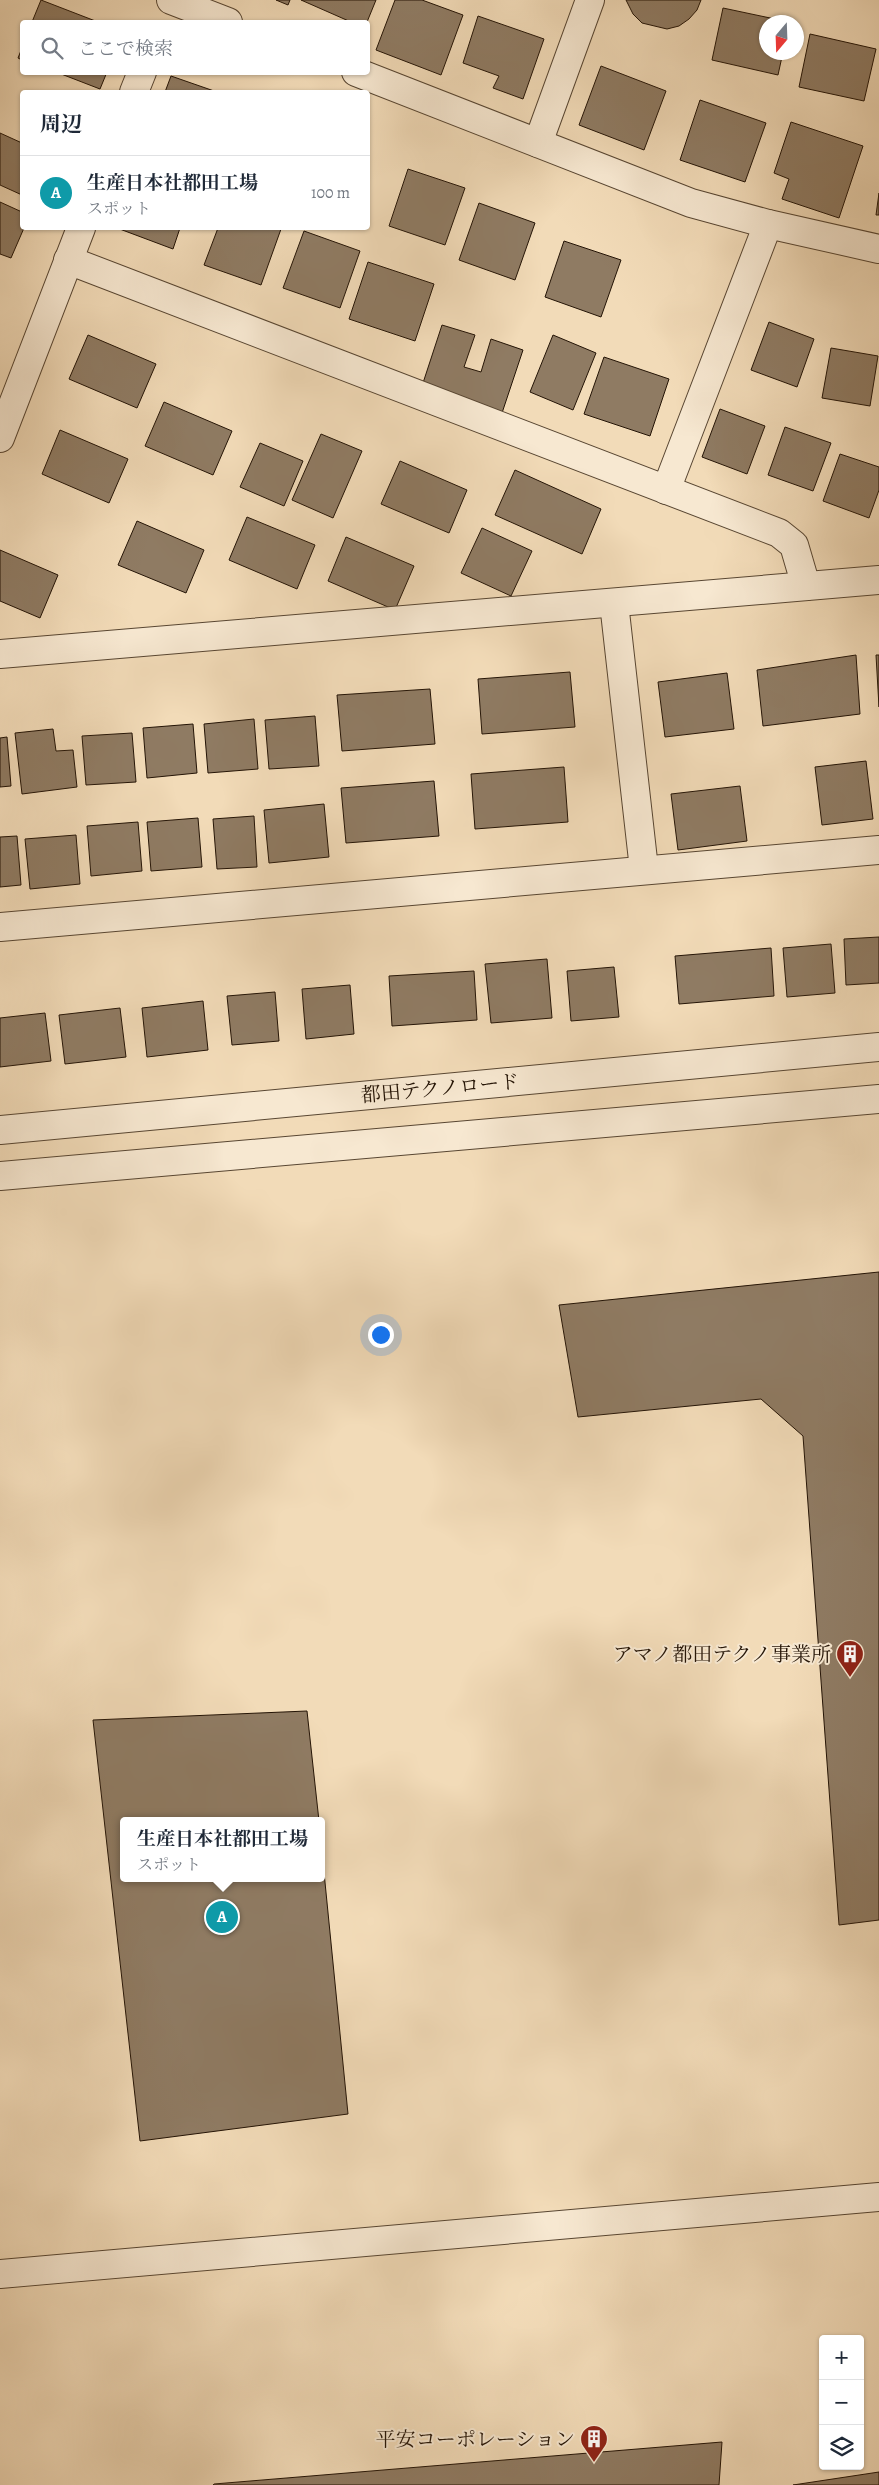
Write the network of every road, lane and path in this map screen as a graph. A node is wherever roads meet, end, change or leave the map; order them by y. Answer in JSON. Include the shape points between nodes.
{"nodes":[{"id":1,"x":171,"y":0,"type":"edge"},
{"id":2,"x":590,"y":0,"type":"edge"},
{"id":3,"x":163,"y":20,"type":"edge"},
{"id":4,"x":223,"y":20,"type":"edge"},
{"id":5,"x":141,"y":75,"type":"edge"},
{"id":6,"x":364,"y":75,"type":"edge"},
{"id":7,"x":135,"y":90,"type":"edge"},
{"id":8,"x":538,"y":143,"type":"junction"},
{"id":9,"x":768,"y":224,"type":"junction"},
{"id":10,"x":80,"y":230,"type":"edge"},
{"id":11,"x":879,"y":249,"type":"edge"},
{"id":12,"x":68,"y":260,"type":"junction"},
{"id":13,"x":0,"y":438,"type":"edge"},
{"id":14,"x":666,"y":490,"type":"junction"},
{"id":15,"x":879,"y":580,"type":"edge"},
{"id":16,"x":806,"y":586,"type":"junction"},
{"id":17,"x":614,"y":603,"type":"junction"},
{"id":18,"x":0,"y":654,"type":"edge"},
{"id":19,"x":879,"y":850,"type":"edge"},
{"id":20,"x":644,"y":869,"type":"junction"},
{"id":21,"x":0,"y":927,"type":"edge"},
{"id":22,"x":879,"y":1046,"type":"edge"},
{"id":23,"x":879,"y":1099,"type":"edge"},
{"id":24,"x":0,"y":1130,"type":"edge"},
{"id":25,"x":0,"y":1176,"type":"edge"},
{"id":26,"x":879,"y":2197,"type":"edge"},
{"id":27,"x":0,"y":2274,"type":"edge"}],
"edges":[{"from":1,"to":3,"type":"street"},
{"from":1,"to":4,"type":"street"},
{"from":2,"to":8,"type":"street"},
{"from":5,"to":7,"type":"street"},
{"from":6,"to":8,"type":"street"},
{"from":8,"to":9,"type":"street","via":[[691,203]]},
{"from":9,"to":11,"type":"street"},
{"from":9,"to":14,"type":"street"},
{"from":10,"to":12,"type":"street"},
{"from":12,"to":13,"type":"street"},
{"from":12,"to":14,"type":"street"},
{"from":14,"to":16,"type":"street","via":[[778,532],[794,545]]},
{"from":15,"to":16,"type":"street"},
{"from":16,"to":17,"type":"street"},
{"from":17,"to":18,"type":"street"},
{"from":17,"to":20,"type":"street"},
{"from":19,"to":20,"type":"street"},
{"from":20,"to":21,"type":"street"},
{"from":22,"to":24,"type":"street","name":"都田テクノロード"},
{"from":23,"to":25,"type":"street"},
{"from":26,"to":27,"type":"street"}]}
